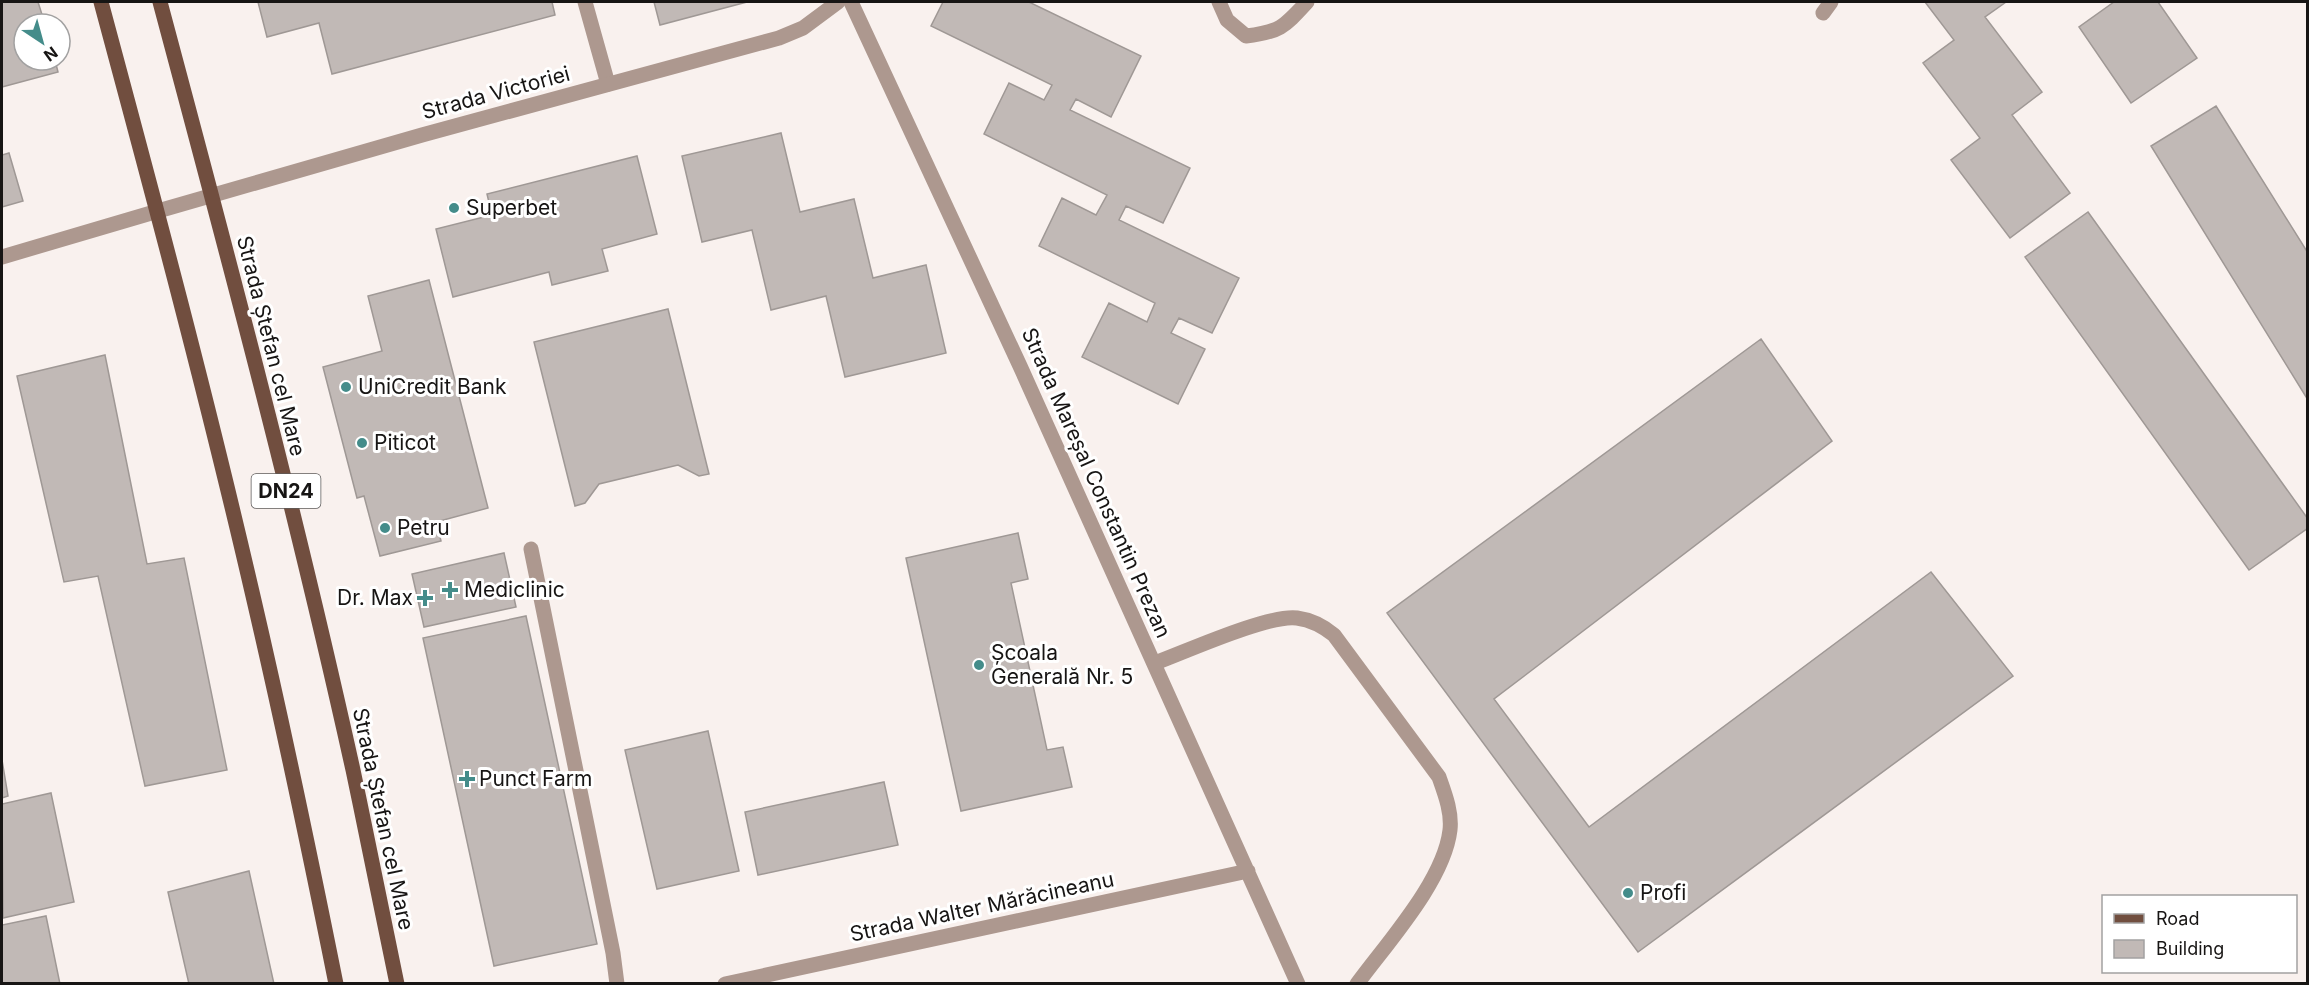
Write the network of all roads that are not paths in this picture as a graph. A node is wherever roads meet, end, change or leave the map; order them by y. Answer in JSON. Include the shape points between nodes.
{"nodes":[{"id":1,"x":101,"y":2,"type":"edge"},
{"id":2,"x":160,"y":2,"type":"edge"},
{"id":3,"x":585,"y":2,"type":"edge"},
{"id":4,"x":838,"y":2,"type":"edge"},
{"id":5,"x":851,"y":2,"type":"edge"},
{"id":6,"x":1220,"y":2,"type":"edge"},
{"id":7,"x":1307,"y":2,"type":"edge"},
{"id":8,"x":608,"y":84,"type":"junction"},
{"id":9,"x":212,"y":196,"type":"junction"},
{"id":10,"x":158,"y":211,"type":"junction"},
{"id":11,"x":2,"y":257,"type":"edge"},
{"id":12,"x":531,"y":549,"type":"dead end"},
{"id":13,"x":1155,"y":663,"type":"junction"},
{"id":14,"x":1248,"y":871,"type":"junction"},
{"id":15,"x":336,"y":984,"type":"edge"},
{"id":16,"x":397,"y":984,"type":"edge"},
{"id":17,"x":617,"y":984,"type":"edge"},
{"id":18,"x":725,"y":984,"type":"edge"},
{"id":19,"x":1298,"y":984,"type":"edge"},
{"id":20,"x":1357,"y":984,"type":"edge"}],
"edges":[{"from":1,"to":10,"type":"main road","number":"DN24"},
{"from":2,"to":9,"type":"main road","name":"Strada Ștefan cel Mare","number":"DN24"},
{"from":3,"to":8,"type":"street"},
{"from":4,"to":8,"type":"street","name":"Strada Victoriei","via":[[803,28],[779,38]]},
{"from":5,"to":13,"type":"street","name":"Strada Mareșal Constantin Prezan"},
{"from":6,"to":7,"type":"street","via":[[1227,20],[1246,36],[1272,33]]},
{"from":8,"to":9,"type":"street","name":"Strada Victoriei"},
{"from":9,"to":10,"type":"street","name":"Strada Victoriei"},
{"from":9,"to":16,"type":"main road","name":"Strada Ștefan cel Mare","number":"DN24","via":[[321,632]]},
{"from":10,"to":11,"type":"street","name":"Strada Victoriei"},
{"from":10,"to":15,"type":"main road","number":"DN24","via":[[296,785]]},
{"from":12,"to":17,"type":"street"},
{"from":13,"to":14,"type":"street","name":"Strada Mareșal Constantin Prezan"},
{"from":13,"to":20,"type":"street","via":[[1270,620],[1295,617],[1318,623],[1334,635],[1439,777],[1448,802],[1450,830],[1442,860],[1426,891]]},
{"from":14,"to":18,"type":"street","name":"Strada Walter Mărăcineanu"},
{"from":14,"to":19,"type":"street","name":"Strada Mareșal Constantin Prezan"}]}
